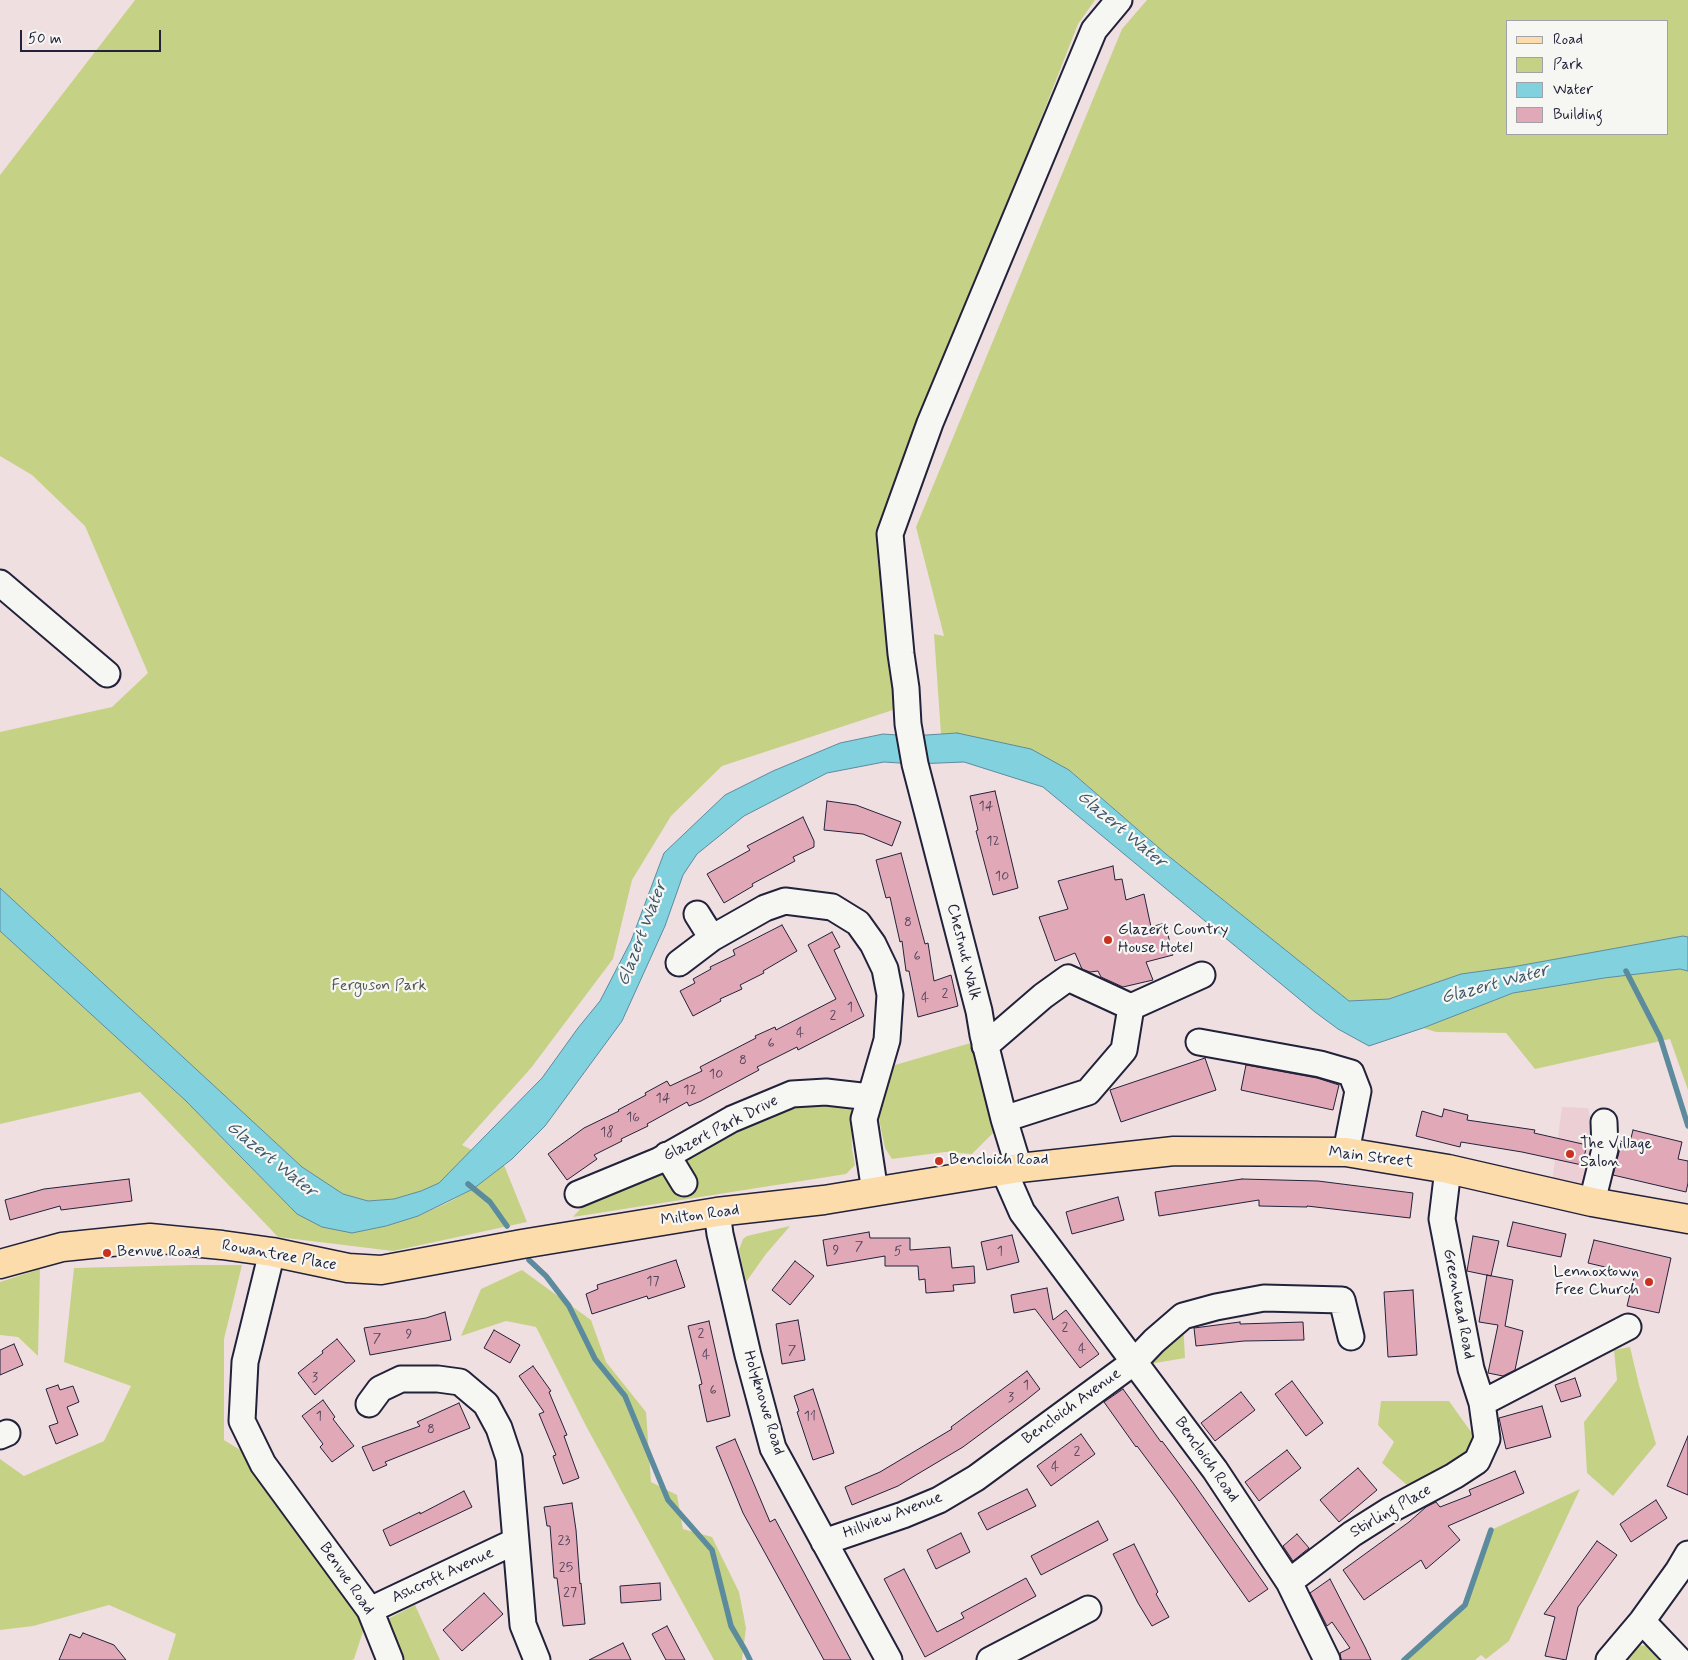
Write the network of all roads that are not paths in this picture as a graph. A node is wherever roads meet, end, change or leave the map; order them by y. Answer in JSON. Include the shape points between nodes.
{"nodes":[{"id":1,"x":1119,"y":0,"type":"edge"},
{"id":2,"x":0,"y":583,"type":"edge"},
{"id":3,"x":106,"y":674,"type":"dead end"},
{"id":4,"x":697,"y":914,"type":"dead end"},
{"id":5,"x":712,"y":938,"type":"junction"},
{"id":6,"x":679,"y":963,"type":"dead end"},
{"id":7,"x":1202,"y":975,"type":"dead end"},
{"id":8,"x":1132,"y":1007,"type":"junction"},
{"id":9,"x":1199,"y":1042,"type":"dead end"},
{"id":10,"x":985,"y":1046,"type":"junction"},
{"id":11,"x":870,"y":1097,"type":"junction"},
{"id":12,"x":1004,"y":1119,"type":"junction"},
{"id":13,"x":1604,"y":1122,"type":"dead end"},
{"id":14,"x":1346,"y":1152,"type":"junction"},
{"id":15,"x":667,"y":1155,"type":"junction"},
{"id":16,"x":1011,"y":1169,"type":"junction"},
{"id":17,"x":1448,"y":1169,"type":"junction"},
{"id":18,"x":684,"y":1183,"type":"dead end"},
{"id":19,"x":875,"y":1192,"type":"junction"},
{"id":20,"x":578,"y":1194,"type":"dead end"},
{"id":21,"x":1592,"y":1202,"type":"junction"},
{"id":22,"x":717,"y":1212,"type":"junction"},
{"id":23,"x":1688,"y":1219,"type":"edge"},
{"id":24,"x":272,"y":1252,"type":"junction"},
{"id":25,"x":0,"y":1264,"type":"edge"},
{"id":26,"x":381,"y":1270,"type":"joint"},
{"id":27,"x":1628,"y":1327,"type":"dead end"},
{"id":28,"x":1351,"y":1337,"type":"dead end"},
{"id":29,"x":1134,"y":1362,"type":"junction"},
{"id":30,"x":1482,"y":1403,"type":"junction"},
{"id":31,"x":368,"y":1404,"type":"dead end"},
{"id":32,"x":1487,"y":1439,"type":"joint"},
{"id":33,"x":1011,"y":1453,"type":"joint"},
{"id":34,"x":516,"y":1541,"type":"junction"},
{"id":35,"x":824,"y":1542,"type":"junction"},
{"id":36,"x":1688,"y":1554,"type":"edge"},
{"id":37,"x":1289,"y":1582,"type":"junction"},
{"id":38,"x":1088,"y":1608,"type":"dead end"},
{"id":39,"x":370,"y":1610,"type":"junction"},
{"id":40,"x":1642,"y":1621,"type":"junction"},
{"id":41,"x":390,"y":1660,"type":"edge"},
{"id":42,"x":537,"y":1660,"type":"edge"},
{"id":43,"x":889,"y":1660,"type":"edge"},
{"id":44,"x":990,"y":1660,"type":"edge"},
{"id":45,"x":1327,"y":1660,"type":"edge"},
{"id":46,"x":1610,"y":1660,"type":"edge"},
{"id":47,"x":1679,"y":1660,"type":"edge"}],
"edges":[{"from":1,"to":10,"type":"street","name":"Chestnut Walk","via":[[1094,30],[930,423],[890,534],[915,764]]},
{"from":2,"to":3,"type":"street","via":[[85,643]]},
{"from":4,"to":5,"type":"street"},
{"from":5,"to":6,"type":"street"},
{"from":5,"to":11,"type":"street","via":[[765,908],[785,902],[832,906],[858,923],[886,969],[890,995],[887,1040]]},
{"from":7,"to":8,"type":"street"},
{"from":8,"to":10,"type":"street","via":[[1068,978]]},
{"from":8,"to":12,"type":"street","via":[[1124,1050],[1088,1092]]},
{"from":9,"to":14,"type":"street","via":[[1320,1064],[1351,1073],[1358,1091]]},
{"from":10,"to":12,"type":"street","name":"Chestnut Walk"},
{"from":11,"to":15,"type":"street","name":"Glazert Park Drive","via":[[826,1092],[792,1094],[732,1120]]},
{"from":11,"to":19,"type":"street","via":[[864,1119]]},
{"from":12,"to":16,"type":"street","name":"Chestnut Walk"},
{"from":13,"to":21,"type":"street","via":[[1605,1149]]},
{"from":14,"to":16,"type":"main road","name":"Main Street","via":[[1174,1150]]},
{"from":14,"to":17,"type":"main road","name":"Main Street"},
{"from":15,"to":18,"type":"street"},
{"from":15,"to":20,"type":"street","name":"Glazert Park Drive"},
{"from":16,"to":19,"type":"main road","name":"Milton Road"},
{"from":16,"to":29,"type":"street","name":"Bencloich Road","via":[[1022,1212]]},
{"from":17,"to":21,"type":"main road","name":"Main Street"},
{"from":17,"to":30,"type":"street","name":"Greenhead Road","via":[[1442,1219],[1471,1369]]},
{"from":19,"to":22,"type":"main road","name":"Milton Road"},
{"from":21,"to":23,"type":"main road","name":"Main Street"},
{"from":22,"to":26,"type":"main road","name":"Milton Road"},
{"from":22,"to":35,"type":"street","name":"Holyknowe Road","via":[[748,1355],[774,1448]]},
{"from":24,"to":25,"type":"main road","name":"Rowantree Place","via":[[150,1238],[62,1247]]},
{"from":24,"to":26,"type":"main road","name":"Rowantree Place","via":[[348,1268]]},
{"from":24,"to":39,"type":"street","name":"Benvue Road","via":[[244,1362],[242,1421],[263,1464]]},
{"from":27,"to":30,"type":"street"},
{"from":28,"to":29,"type":"street","name":"Bencloich Avenue","via":[[1342,1300],[1264,1298],[1183,1316]]},
{"from":29,"to":33,"type":"street","name":"Bencloich Avenue"},
{"from":29,"to":37,"type":"street","name":"Bencloich Road","via":[[1215,1470]]},
{"from":30,"to":32,"type":"street","name":"Greenhead Road"},
{"from":31,"to":34,"type":"street","name":"Ashcroft Avenue","via":[[380,1388],[401,1379],[438,1378],[460,1382],[486,1404],[499,1428],[509,1458]]},
{"from":32,"to":37,"type":"street","name":"Stirling Place","via":[[1477,1461],[1352,1534]]},
{"from":33,"to":35,"type":"street","name":"Hillview Avenue","via":[[939,1500]]},
{"from":34,"to":39,"type":"street","name":"Ashcroft Avenue"},
{"from":34,"to":42,"type":"street","name":"Ashcroft Avenue","via":[[523,1625]]},
{"from":35,"to":43,"type":"street","name":"Holyknowe Road"},
{"from":36,"to":40,"type":"street"},
{"from":37,"to":45,"type":"street","name":"Bencloich Road"},
{"from":38,"to":44,"type":"street"},
{"from":39,"to":41,"type":"street","name":"Benvue Road"},
{"from":40,"to":46,"type":"street"},
{"from":40,"to":47,"type":"street"}]}
